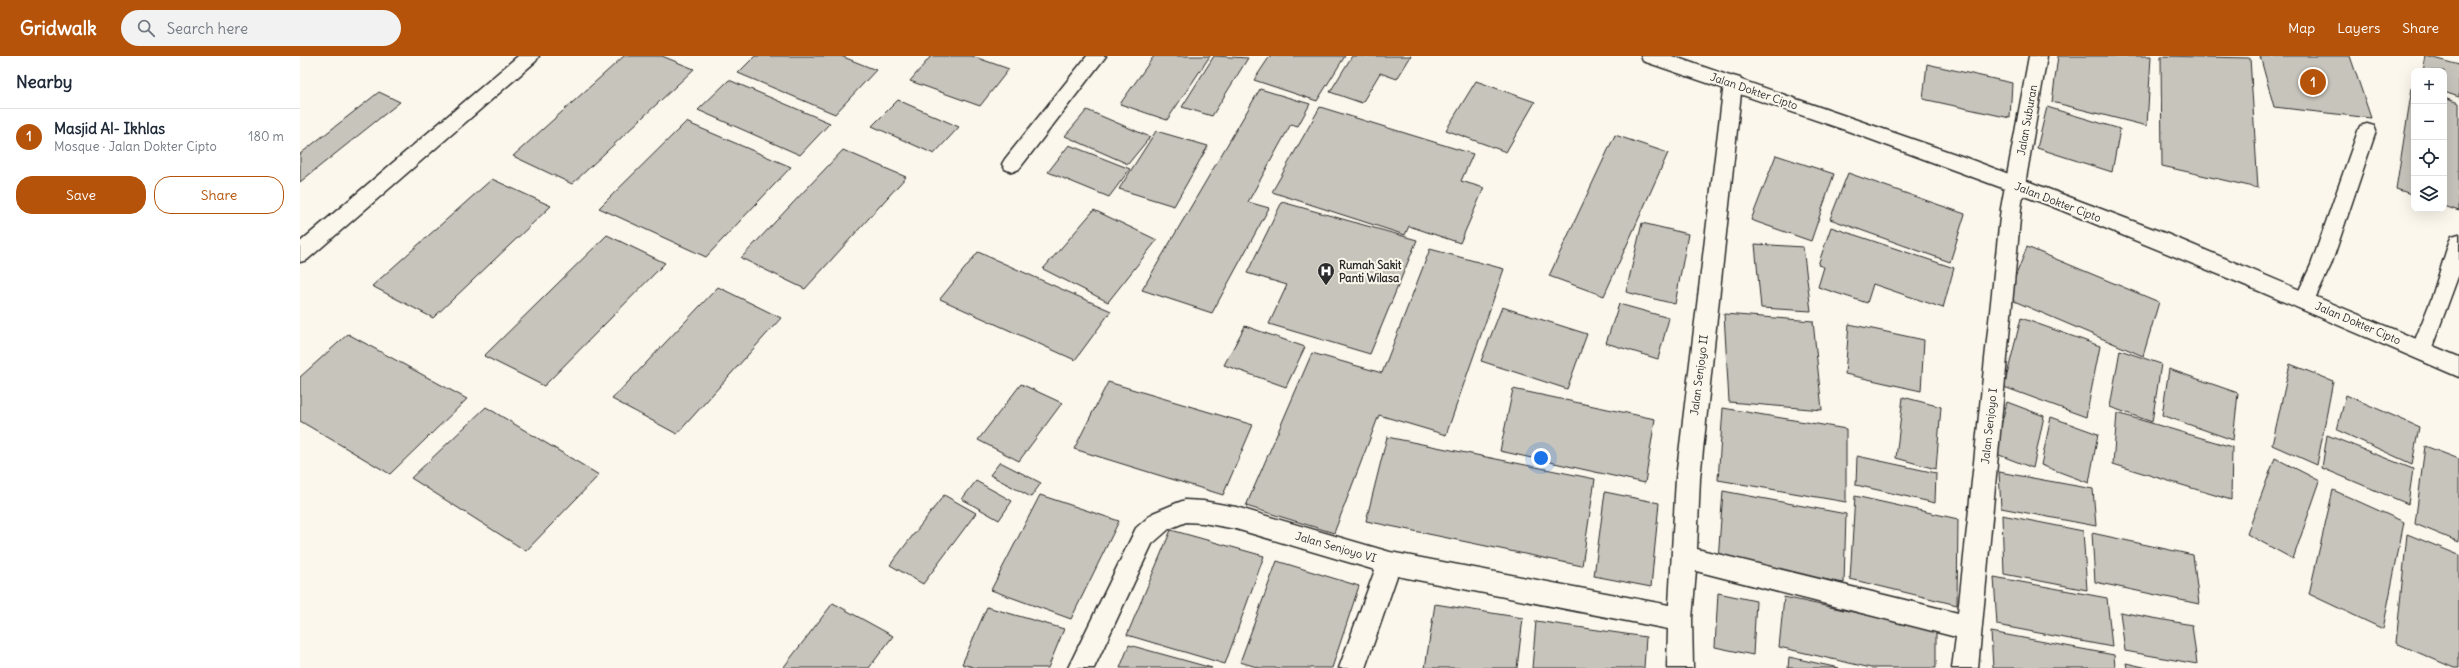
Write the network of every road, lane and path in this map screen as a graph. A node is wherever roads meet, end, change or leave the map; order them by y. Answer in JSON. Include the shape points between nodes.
{"nodes":[{"id":1,"x":530,"y":56,"type":"edge"},
{"id":2,"x":1097,"y":56,"type":"edge"},
{"id":3,"x":1650,"y":56,"type":"edge"},
{"id":4,"x":2038,"y":56,"type":"edge"},
{"id":5,"x":1733,"y":83,"type":"junction"},
{"id":6,"x":2367,"y":130,"type":"dead end"},
{"id":7,"x":1012,"y":164,"type":"dead end"},
{"id":8,"x":2015,"y":185,"type":"junction"},
{"id":9,"x":2459,"y":242,"type":"edge"},
{"id":10,"x":300,"y":254,"type":"edge"},
{"id":11,"x":2304,"y":301,"type":"junction"},
{"id":12,"x":2422,"y":350,"type":"junction"},
{"id":13,"x":2459,"y":367,"type":"edge"},
{"id":14,"x":1685,"y":557,"type":"junction"},
{"id":15,"x":1390,"y":563,"type":"junction"},
{"id":16,"x":1680,"y":619,"type":"junction"},
{"id":17,"x":1968,"y":628,"type":"junction"},
{"id":18,"x":1352,"y":667,"type":"edge"},
{"id":19,"x":1081,"y":668,"type":"edge"},
{"id":20,"x":1680,"y":668,"type":"edge"},
{"id":21,"x":1965,"y":668,"type":"edge"}],
"edges":[{"from":1,"to":10,"type":"lane"},
{"from":2,"to":7,"type":"main road"},
{"from":3,"to":5,"type":"main road","name":"Jalan Dokter Cipto"},
{"from":4,"to":8,"type":"main road","name":"Jalan Suburan"},
{"from":5,"to":8,"type":"main road","name":"Jalan Dokter Cipto"},
{"from":5,"to":14,"type":"main road","name":"Jalan Senjoyo II","via":[[1688,478]]},
{"from":6,"to":11,"type":"lane","via":[[2321,266]]},
{"from":8,"to":11,"type":"main road","name":"Jalan Dokter Cipto","via":[[2200,257]]},
{"from":8,"to":17,"type":"main road","name":"Jalan Senjoyo I"},
{"from":9,"to":12,"type":"lane"},
{"from":11,"to":12,"type":"main road","name":"Jalan Dokter Cipto"},
{"from":12,"to":13,"type":"main road","name":"Jalan Dokter Cipto"},
{"from":14,"to":16,"type":"main road","name":"Jalan Senjoyo II"},
{"from":14,"to":17,"type":"main road"},
{"from":15,"to":16,"type":"main road","name":"Jalan Senjoyo VI"},
{"from":15,"to":18,"type":"main road"},
{"from":15,"to":19,"type":"main road","name":"Jalan Senjoyo VI","via":[[1236,518],[1185,511],[1161,521],[1144,536]]},
{"from":16,"to":20,"type":"main road","name":"Jalan Senjoyo II"},
{"from":17,"to":21,"type":"main road","name":"Jalan Senjoyo I"}]}
